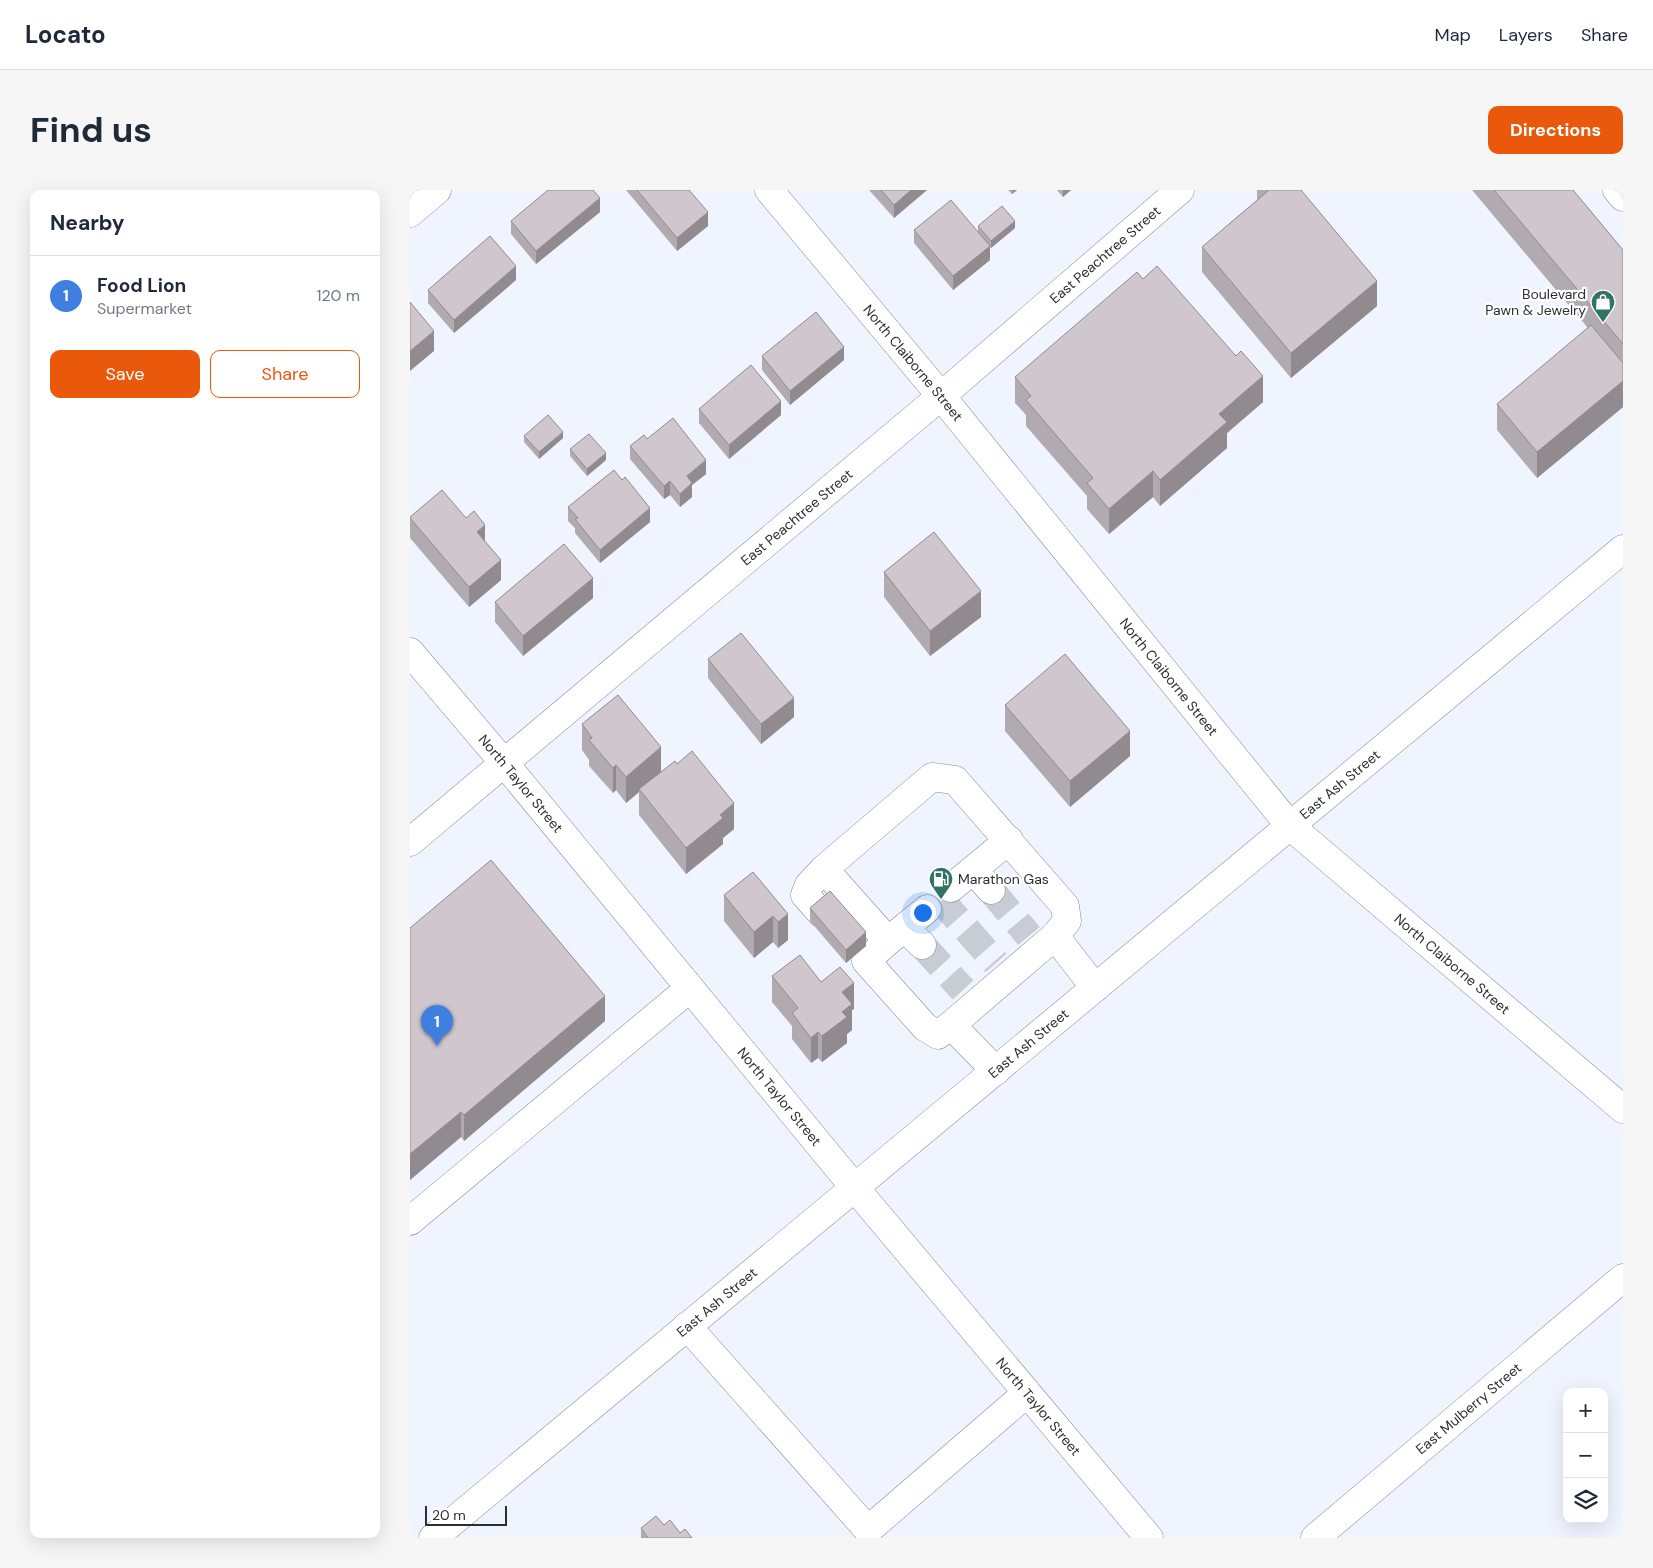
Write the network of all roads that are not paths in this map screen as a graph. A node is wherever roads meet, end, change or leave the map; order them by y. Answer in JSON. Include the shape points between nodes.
{"nodes":[{"id":1,"x":437,"y":190,"type":"edge"},
{"id":2,"x":769,"y":190,"type":"edge"},
{"id":3,"x":1180,"y":190,"type":"edge"},
{"id":4,"x":1617,"y":190,"type":"edge"},
{"id":5,"x":1623,"y":197,"type":"edge"},
{"id":6,"x":410,"y":213,"type":"edge"},
{"id":7,"x":941,"y":396,"type":"junction"},
{"id":8,"x":1623,"y":549,"type":"edge"},
{"id":9,"x":410,"y":652,"type":"edge"},
{"id":10,"x":506,"y":764,"type":"junction"},
{"id":11,"x":1290,"y":826,"type":"junction"},
{"id":12,"x":1008,"y":840,"type":"junction"},
{"id":13,"x":410,"y":842,"type":"edge"},
{"id":14,"x":824,"y":869,"type":"junction"},
{"id":15,"x":951,"y":888,"type":"dead end"},
{"id":16,"x":927,"y":909,"type":"dead end"},
{"id":17,"x":821,"y":913,"type":"edge"},
{"id":18,"x":905,"y":938,"type":"junction"},
{"id":19,"x":1041,"y":941,"type":"junction"},
{"id":20,"x":690,"y":988,"type":"junction"},
{"id":21,"x":1096,"y":988,"type":"junction"},
{"id":22,"x":951,"y":1025,"type":"junction"},
{"id":23,"x":996,"y":1071,"type":"junction"},
{"id":24,"x":1623,"y":1109,"type":"edge"},
{"id":25,"x":855,"y":1188,"type":"junction"},
{"id":26,"x":410,"y":1221,"type":"edge"},
{"id":27,"x":1623,"y":1278,"type":"edge"},
{"id":28,"x":687,"y":1326,"type":"junction"},
{"id":29,"x":1027,"y":1394,"type":"junction"},
{"id":30,"x":433,"y":1538,"type":"edge"},
{"id":31,"x":1149,"y":1538,"type":"edge"},
{"id":32,"x":1315,"y":1538,"type":"edge"}],
"edges":[{"from":1,"to":6,"type":"street"},
{"from":2,"to":7,"type":"street","name":"North Claiborne Street"},
{"from":3,"to":7,"type":"street","name":"East Peachtree Street"},
{"from":4,"to":5,"type":"street"},
{"from":7,"to":10,"type":"street","name":"East Peachtree Street"},
{"from":7,"to":11,"type":"street","name":"North Claiborne Street"},
{"from":8,"to":11,"type":"street","name":"East Ash Street"},
{"from":9,"to":10,"type":"street","name":"North Taylor Street"},
{"from":10,"to":13,"type":"street","name":"East Peachtree Street"},
{"from":10,"to":20,"type":"street","name":"North Taylor Street"},
{"from":11,"to":21,"type":"street","name":"East Ash Street"},
{"from":11,"to":24,"type":"street","name":"North Claiborne Street"},
{"from":12,"to":14,"type":"street","via":[[955,780],[932,777]]},
{"from":12,"to":15,"type":"street","via":[[982,880]]},
{"from":12,"to":19,"type":"street","via":[[1065,906],[1067,921]]},
{"from":14,"to":17,"type":"street","via":[[809,885],[805,895]]},
{"from":14,"to":18,"type":"street"},
{"from":16,"to":18,"type":"street"},
{"from":18,"to":22,"type":"street","via":[[862,957],[925,1027],[938,1034]]},
{"from":19,"to":21,"type":"street"},
{"from":19,"to":22,"type":"street","via":[[970,997]]},
{"from":20,"to":25,"type":"street","name":"North Taylor Street"},
{"from":20,"to":26,"type":"street"},
{"from":21,"to":23,"type":"street","name":"East Ash Street"},
{"from":22,"to":23,"type":"street"},
{"from":23,"to":25,"type":"street","name":"East Ash Street"},
{"from":25,"to":28,"type":"street","name":"East Ash Street"},
{"from":25,"to":29,"type":"street","name":"North Taylor Street"},
{"from":27,"to":32,"type":"street","name":"East Mulberry Street"},
{"from":28,"to":29,"type":"street","via":[[868,1530]]},
{"from":28,"to":30,"type":"street","name":"East Ash Street"},
{"from":29,"to":31,"type":"street","name":"North Taylor Street"}]}
